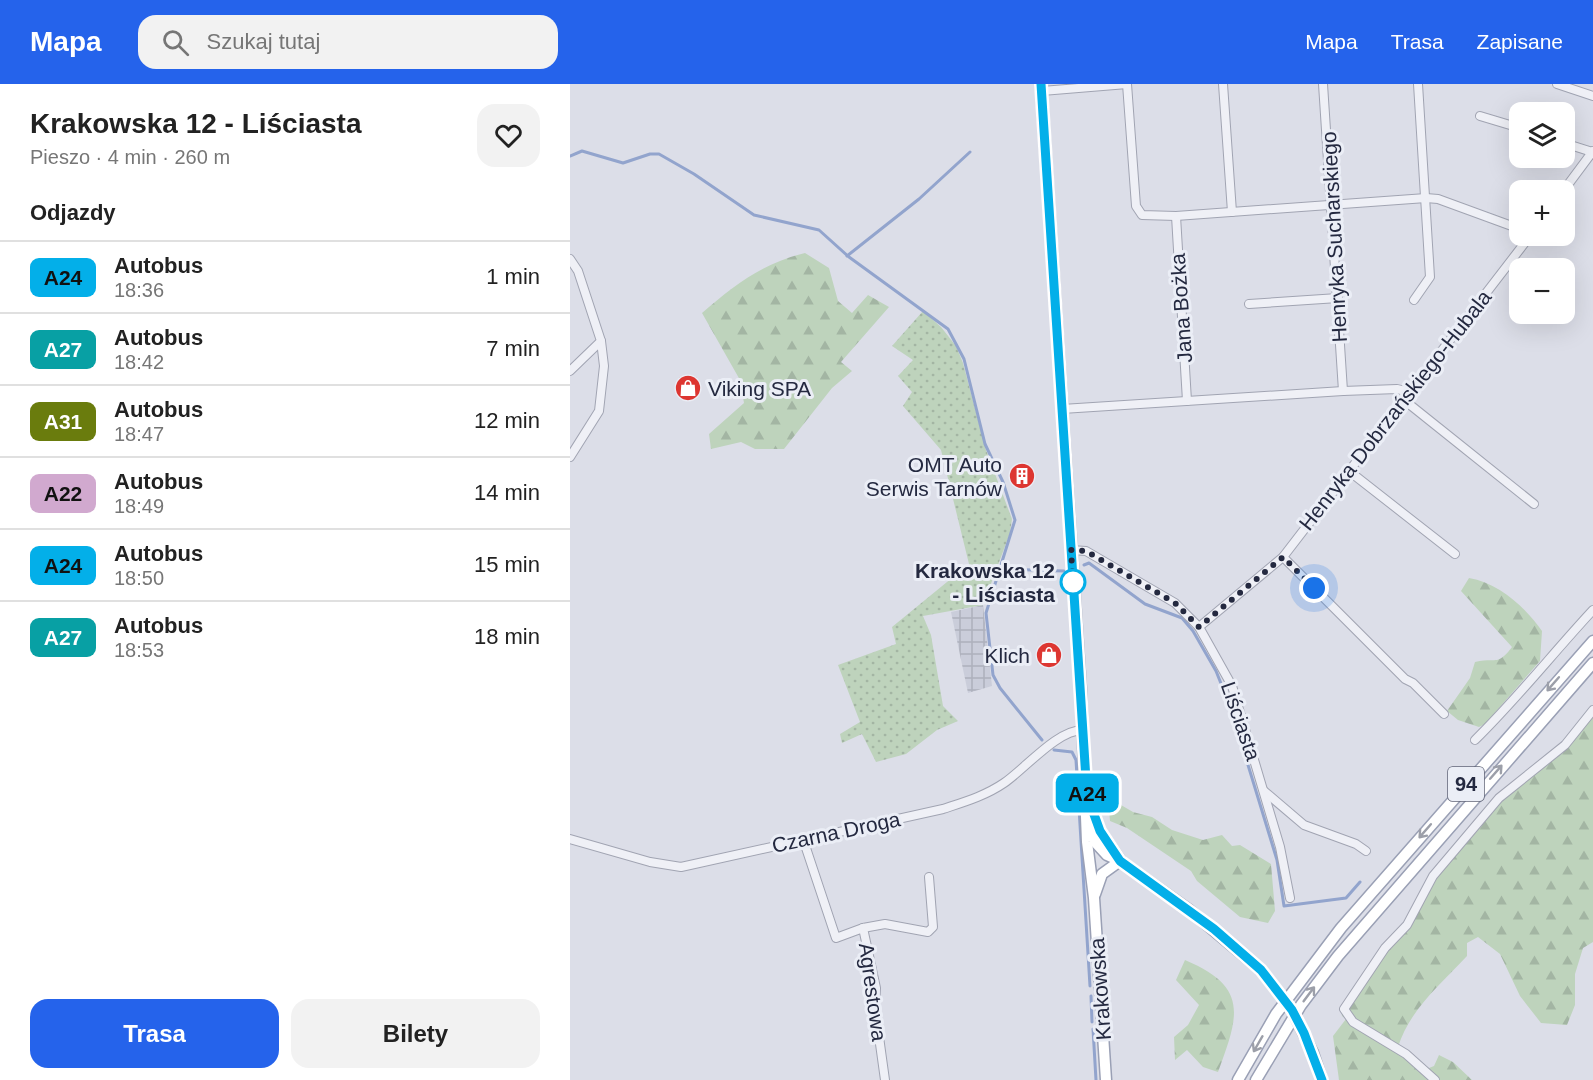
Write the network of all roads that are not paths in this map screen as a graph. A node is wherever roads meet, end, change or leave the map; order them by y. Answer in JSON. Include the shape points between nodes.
{"nodes":[{"id":1,"x":1127,"y":84,"type":"edge"},
{"id":2,"x":1223,"y":84,"type":"edge"},
{"id":3,"x":1323,"y":84,"type":"edge"},
{"id":4,"x":1418,"y":84,"type":"edge"},
{"id":5,"x":1557,"y":84,"type":"edge"},
{"id":6,"x":1568,"y":86,"type":"edge"},
{"id":7,"x":1042,"y":88,"type":"edge"},
{"id":8,"x":1593,"y":96,"type":"edge"},
{"id":9,"x":1480,"y":116,"type":"dead end"},
{"id":10,"x":1509,"y":125,"type":"edge"},
{"id":11,"x":1575,"y":146,"type":"edge"},
{"id":12,"x":1593,"y":152,"type":"edge"},
{"id":13,"x":1572,"y":180,"type":"edge"},
{"id":14,"x":1426,"y":198,"type":"junction"},
{"id":15,"x":1330,"y":206,"type":"junction"},
{"id":16,"x":1232,"y":212,"type":"junction"},
{"id":17,"x":1176,"y":216,"type":"junction"},
{"id":18,"x":1509,"y":224,"type":"edge"},
{"id":19,"x":1522,"y":246,"type":"edge"},
{"id":20,"x":570,"y":259,"type":"edge"},
{"id":21,"x":1338,"y":298,"type":"junction"},
{"id":22,"x":1414,"y":300,"type":"dead end"},
{"id":23,"x":1249,"y":304,"type":"dead end"},
{"id":24,"x":601,"y":341,"type":"junction"},
{"id":25,"x":570,"y":371,"type":"edge"},
{"id":26,"x":1343,"y":391,"type":"junction"},
{"id":27,"x":1410,"y":392,"type":"junction"},
{"id":28,"x":1404,"y":400,"type":"junction"},
{"id":29,"x":1187,"y":401,"type":"junction"},
{"id":30,"x":1062,"y":409,"type":"junction"},
{"id":31,"x":570,"y":457,"type":"edge"},
{"id":32,"x":1349,"y":471,"type":"junction"},
{"id":33,"x":1534,"y":504,"type":"dead end"},
{"id":34,"x":1071,"y":550,"type":"junction"},
{"id":35,"x":1455,"y":554,"type":"dead end"},
{"id":36,"x":1283,"y":557,"type":"junction"},
{"id":37,"x":1593,"y":610,"type":"edge"},
{"id":38,"x":1199,"y":627,"type":"junction"},
{"id":39,"x":1593,"y":641,"type":"edge"},
{"id":40,"x":1593,"y":663,"type":"edge"},
{"id":41,"x":1593,"y":710,"type":"edge"},
{"id":42,"x":1444,"y":714,"type":"dead end"},
{"id":43,"x":1083,"y":730,"type":"junction"},
{"id":44,"x":1474,"y":740,"type":"dead end"},
{"id":45,"x":1264,"y":791,"type":"junction"},
{"id":46,"x":1087,"y":795,"type":"junction"},
{"id":47,"x":1088,"y":825,"type":"junction"},
{"id":48,"x":570,"y":839,"type":"edge"},
{"id":49,"x":803,"y":839,"type":"junction"},
{"id":50,"x":1366,"y":851,"type":"dead end"},
{"id":51,"x":1120,"y":861,"type":"junction"},
{"id":52,"x":929,"y":877,"type":"dead end"},
{"id":53,"x":1091,"y":883,"type":"junction"},
{"id":54,"x":1094,"y":898,"type":"junction"},
{"id":55,"x":1290,"y":898,"type":"dead end"},
{"id":56,"x":863,"y":928,"type":"junction"},
{"id":57,"x":885,"y":1080,"type":"edge"},
{"id":58,"x":1106,"y":1080,"type":"edge"},
{"id":59,"x":1238,"y":1080,"type":"edge"},
{"id":60,"x":1256,"y":1080,"type":"edge"},
{"id":61,"x":1322,"y":1080,"type":"edge"},
{"id":62,"x":1435,"y":1080,"type":"edge"}],
"edges":[{"from":1,"to":7,"type":"street"},
{"from":1,"to":17,"type":"street","via":[[1137,211],[1142,216]]},
{"from":2,"to":16,"type":"street"},
{"from":3,"to":15,"type":"street","name":"Henryka Sucharskiego"},
{"from":4,"to":14,"type":"street"},
{"from":5,"to":6,"type":"street"},
{"from":6,"to":8,"type":"street"},
{"from":7,"to":30,"type":"main road","name":"Krakowska"},
{"from":9,"to":10,"type":"street"},
{"from":11,"to":12,"type":"street"},
{"from":12,"to":13,"type":"street"},
{"from":14,"to":15,"type":"street"},
{"from":14,"to":18,"type":"street"},
{"from":14,"to":22,"type":"street","via":[[1430,277]]},
{"from":15,"to":16,"type":"street"},
{"from":15,"to":21,"type":"street","name":"Henryka Sucharskiego"},
{"from":16,"to":17,"type":"street"},
{"from":17,"to":29,"type":"street","name":"Jana Bożka"},
{"from":19,"to":27,"type":"street","name":"Henryka Dobrzańskiego-Hubala"},
{"from":20,"to":24,"type":"street","via":[[578,271]]},
{"from":21,"to":23,"type":"street"},
{"from":21,"to":26,"type":"street","name":"Henryka Sucharskiego"},
{"from":24,"to":25,"type":"street"},
{"from":24,"to":31,"type":"street","via":[[604,366],[599,411]]},
{"from":26,"to":27,"type":"street"},
{"from":26,"to":29,"type":"street"},
{"from":27,"to":28,"type":"street","name":"Henryka Dobrzańskiego-Hubala"},
{"from":28,"to":32,"type":"street","name":"Henryka Dobrzańskiego-Hubala"},
{"from":28,"to":33,"type":"street"},
{"from":29,"to":30,"type":"street"},
{"from":30,"to":34,"type":"main road","name":"Krakowska"},
{"from":32,"to":35,"type":"street"},
{"from":32,"to":36,"type":"street","name":"Henryka Dobrzańskiego-Hubala"},
{"from":34,"to":38,"type":"street","name":"Liściasta","via":[[1086,551],[1175,603]]},
{"from":34,"to":43,"type":"main road","name":"Krakowska"},
{"from":36,"to":38,"type":"street","name":"Henryka Dobrzańskiego-Hubala"},
{"from":36,"to":42,"type":"street"},
{"from":37,"to":44,"type":"street","via":[[1537,676]]},
{"from":38,"to":45,"type":"street","name":"Liściasta","via":[[1232,686]]},
{"from":39,"to":59,"type":"main road","number":"94","one_way":true,"via":[[1341,928],[1276,1014]]},
{"from":60,"to":40,"type":"main road","number":"94","one_way":true,"via":[[1302,1005],[1351,940]]},
{"from":41,"to":62,"type":"street","via":[[1565,745],[1499,798],[1433,876],[1407,925],[1385,948],[1344,1009],[1353,1022],[1406,1054]]},
{"from":43,"to":46,"type":"main road","name":"Krakowska"},
{"from":43,"to":49,"type":"street","name":"Czarna Droga","via":[[1058,737],[1022,770],[974,799]]},
{"from":45,"to":50,"type":"street","via":[[1304,825]]},
{"from":45,"to":55,"type":"street","name":"Liściasta"},
{"from":46,"to":47,"type":"main road","name":"Krakowska"},
{"from":46,"to":51,"type":"main road","name":"Krakowska","via":[[1100,831]]},
{"from":47,"to":51,"type":"main road","name":"Krakowska","via":[[1101,849]]},
{"from":47,"to":53,"type":"main road","name":"Krakowska"},
{"from":48,"to":49,"type":"street","name":"Czarna Droga","via":[[681,867]]},
{"from":49,"to":56,"type":"street","name":"Agrestowa","via":[[836,938]]},
{"from":51,"to":53,"type":"main road","via":[[1102,865]]},
{"from":51,"to":54,"type":"main road","name":"Krakowska","via":[[1102,874]]},
{"from":51,"to":61,"type":"main road","bridge":true,"via":[[1197,916],[1261,970],[1292,1010]]},
{"from":52,"to":56,"type":"street","via":[[934,914],[933,927],[928,932],[885,924]]},
{"from":53,"to":54,"type":"main road","name":"Krakowska"},
{"from":54,"to":58,"type":"main road","name":"Krakowska"},
{"from":56,"to":57,"type":"street","name":"Agrestowa","via":[[876,988]]}]}
